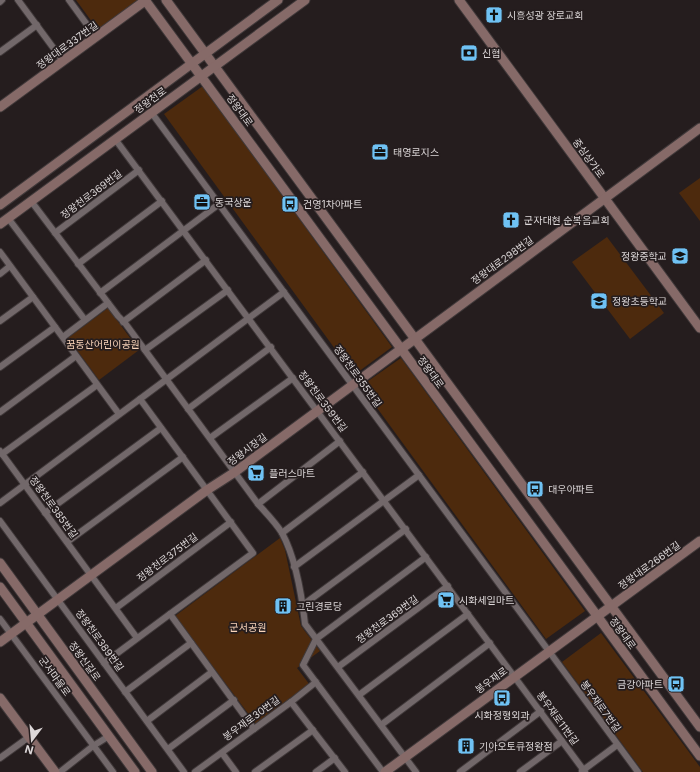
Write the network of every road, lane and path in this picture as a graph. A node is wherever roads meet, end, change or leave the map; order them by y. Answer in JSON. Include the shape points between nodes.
{"nodes":[{"id":1,"x":18,"y":0,"type":"edge"},
{"id":2,"x":69,"y":0,"type":"edge"},
{"id":3,"x":146,"y":0,"type":"edge"},
{"id":4,"x":166,"y":0,"type":"edge"},
{"id":5,"x":278,"y":0,"type":"edge"},
{"id":6,"x":305,"y":0,"type":"edge"},
{"id":7,"x":459,"y":0,"type":"edge"},
{"id":8,"x":37,"y":25,"type":"junction"},
{"id":9,"x":96,"y":37,"type":"junction"},
{"id":10,"x":0,"y":52,"type":"edge"},
{"id":11,"x":205,"y":53,"type":"junction"},
{"id":12,"x":63,"y":61,"type":"junction"},
{"id":13,"x":191,"y":63,"type":"junction"},
{"id":14,"x":214,"y":66,"type":"junction"},
{"id":15,"x":201,"y":76,"type":"junction"},
{"id":16,"x":0,"y":107,"type":"edge"},
{"id":17,"x":152,"y":112,"type":"junction"},
{"id":18,"x":700,"y":128,"type":"edge"},
{"id":19,"x":115,"y":139,"type":"junction"},
{"id":20,"x":139,"y":170,"type":"junction"},
{"id":21,"x":605,"y":198,"type":"junction"},
{"id":22,"x":31,"y":201,"type":"junction"},
{"id":23,"x":162,"y":201,"type":"junction"},
{"id":24,"x":219,"y":204,"type":"junction"},
{"id":25,"x":0,"y":205,"type":"edge"},
{"id":26,"x":8,"y":218,"type":"junction"},
{"id":27,"x":0,"y":224,"type":"edge"},
{"id":28,"x":184,"y":231,"type":"junction"},
{"id":29,"x":55,"y":233,"type":"junction"},
{"id":30,"x":0,"y":252,"type":"edge"},
{"id":31,"x":206,"y":260,"type":"junction"},
{"id":32,"x":78,"y":264,"type":"junction"},
{"id":33,"x":10,"y":266,"type":"junction"},
{"id":34,"x":0,"y":274,"type":"edge"},
{"id":35,"x":228,"y":290,"type":"junction"},
{"id":36,"x":284,"y":292,"type":"junction"},
{"id":37,"x":100,"y":293,"type":"junction"},
{"id":38,"x":33,"y":297,"type":"junction"},
{"id":39,"x":108,"y":303,"type":"junction"},
{"id":40,"x":249,"y":318,"type":"junction"},
{"id":41,"x":85,"y":320,"type":"junction"},
{"id":42,"x":0,"y":321,"type":"edge"},
{"id":43,"x":123,"y":322,"type":"junction"},
{"id":44,"x":54,"y":327,"type":"junction"},
{"id":45,"x":700,"y":328,"type":"edge"},
{"id":46,"x":62,"y":337,"type":"junction"},
{"id":47,"x":414,"y":338,"type":"junction"},
{"id":48,"x":271,"y":348,"type":"junction"},
{"id":49,"x":401,"y":348,"type":"junction"},
{"id":50,"x":144,"y":350,"type":"junction"},
{"id":51,"x":76,"y":356,"type":"junction"},
{"id":52,"x":0,"y":367,"type":"edge"},
{"id":53,"x":293,"y":378,"type":"junction"},
{"id":54,"x":166,"y":380,"type":"junction"},
{"id":55,"x":352,"y":384,"type":"junction"},
{"id":56,"x":97,"y":385,"type":"junction"},
{"id":57,"x":140,"y":399,"type":"junction"},
{"id":58,"x":188,"y":409,"type":"junction"},
{"id":59,"x":317,"y":410,"type":"junction"},
{"id":60,"x":0,"y":412,"type":"edge"},
{"id":61,"x":119,"y":414,"type":"junction"},
{"id":62,"x":161,"y":428,"type":"junction"},
{"id":63,"x":210,"y":438,"type":"junction"},
{"id":64,"x":340,"y":441,"type":"junction"},
{"id":65,"x":1,"y":452,"type":"edge"},
{"id":66,"x":183,"y":458,"type":"junction"},
{"id":67,"x":235,"y":472,"type":"junction"},
{"id":68,"x":363,"y":472,"type":"junction"},
{"id":69,"x":419,"y":475,"type":"junction"},
{"id":70,"x":25,"y":484,"type":"junction"},
{"id":71,"x":207,"y":490,"type":"junction"},
{"id":72,"x":384,"y":501,"type":"junction"},
{"id":73,"x":0,"y":503,"type":"edge"},
{"id":74,"x":258,"y":504,"type":"junction"},
{"id":75,"x":46,"y":513,"type":"junction"},
{"id":76,"x":0,"y":521,"type":"edge"},
{"id":77,"x":231,"y":522,"type":"junction"},
{"id":78,"x":406,"y":529,"type":"junction"},
{"id":79,"x":282,"y":533,"type":"junction"},
{"id":80,"x":700,"y":541,"type":"edge"},
{"id":81,"x":67,"y":542,"type":"junction"},
{"id":82,"x":426,"y":557,"type":"junction"},
{"id":83,"x":0,"y":563,"type":"edge"},
{"id":84,"x":294,"y":567,"type":"junction"},
{"id":85,"x":91,"y":575,"type":"junction"},
{"id":86,"x":448,"y":586,"type":"junction"},
{"id":87,"x":0,"y":587,"type":"edge"},
{"id":88,"x":58,"y":600,"type":"junction"},
{"id":89,"x":303,"y":605,"type":"junction"},
{"id":90,"x":611,"y":606,"type":"junction"},
{"id":91,"x":116,"y":608,"type":"junction"},
{"id":92,"x":170,"y":614,"type":"junction"},
{"id":93,"x":468,"y":614,"type":"junction"},
{"id":94,"x":37,"y":615,"type":"junction"},
{"id":95,"x":597,"y":616,"type":"junction"},
{"id":96,"x":0,"y":619,"type":"edge"},
{"id":97,"x":26,"y":623,"type":"junction"},
{"id":98,"x":11,"y":634,"type":"junction"},
{"id":99,"x":138,"y":638,"type":"junction"},
{"id":100,"x":316,"y":639,"type":"junction"},
{"id":101,"x":0,"y":642,"type":"edge"},
{"id":102,"x":191,"y":643,"type":"junction"},
{"id":103,"x":490,"y":643,"type":"junction"},
{"id":104,"x":549,"y":652,"type":"junction"},
{"id":105,"x":104,"y":663,"type":"junction"},
{"id":106,"x":338,"y":667,"type":"junction"},
{"id":107,"x":212,"y":672,"type":"junction"},
{"id":108,"x":515,"y":676,"type":"junction"},
{"id":109,"x":316,"y":682,"type":"junction"},
{"id":110,"x":125,"y":692,"type":"junction"},
{"id":111,"x":359,"y":695,"type":"junction"},
{"id":112,"x":0,"y":699,"type":"edge"},
{"id":113,"x":234,"y":700,"type":"junction"},
{"id":114,"x":291,"y":702,"type":"junction"},
{"id":115,"x":541,"y":711,"type":"junction"},
{"id":116,"x":147,"y":721,"type":"junction"},
{"id":117,"x":381,"y":724,"type":"junction"},
{"id":118,"x":700,"y":727,"type":"edge"},
{"id":119,"x":254,"y":729,"type":"junction"},
{"id":120,"x":312,"y":730,"type":"junction"},
{"id":121,"x":109,"y":736,"type":"junction"},
{"id":122,"x":29,"y":737,"type":"junction"},
{"id":123,"x":562,"y":741,"type":"junction"},
{"id":124,"x":618,"y":745,"type":"junction"},
{"id":125,"x":93,"y":746,"type":"junction"},
{"id":126,"x":168,"y":749,"type":"junction"},
{"id":127,"x":222,"y":753,"type":"junction"},
{"id":128,"x":700,"y":756,"type":"edge"},
{"id":129,"x":405,"y":757,"type":"junction"},
{"id":130,"x":0,"y":758,"type":"edge"},
{"id":131,"x":335,"y":758,"type":"junction"},
{"id":132,"x":583,"y":771,"type":"edge"},
{"id":133,"x":55,"y":772,"type":"edge"},
{"id":134,"x":60,"y":772,"type":"edge"},
{"id":135,"x":113,"y":772,"type":"edge"},
{"id":136,"x":135,"y":772,"type":"edge"},
{"id":137,"x":152,"y":772,"type":"edge"},
{"id":138,"x":184,"y":772,"type":"edge"},
{"id":139,"x":195,"y":772,"type":"edge"},
{"id":140,"x":236,"y":772,"type":"edge"},
{"id":141,"x":256,"y":772,"type":"edge"},
{"id":142,"x":316,"y":772,"type":"edge"},
{"id":143,"x":345,"y":772,"type":"edge"},
{"id":144,"x":384,"y":772,"type":"edge"},
{"id":145,"x":416,"y":772,"type":"edge"},
{"id":146,"x":460,"y":772,"type":"edge"},
{"id":147,"x":520,"y":772,"type":"edge"},
{"id":148,"x":638,"y":772,"type":"edge"}],
"edges":[{"from":1,"to":8,"type":"street"},
{"from":2,"to":9,"type":"street"},
{"from":3,"to":9,"type":"street","name":"정왕대로337번길"},
{"from":3,"to":13,"type":"street","name":"정왕대로"},
{"from":4,"to":11,"type":"street","name":"정왕대로"},
{"from":5,"to":11,"type":"street","name":"정왕천로"},
{"from":6,"to":14,"type":"street","name":"정왕천로"},
{"from":7,"to":21,"type":"street","name":"중심상가로"},
{"from":8,"to":10,"type":"street"},
{"from":8,"to":12,"type":"street"},
{"from":9,"to":12,"type":"street","name":"정왕대로337번길"},
{"from":11,"to":13,"type":"street","name":"정왕천로"},
{"from":11,"to":14,"type":"street","name":"정왕대로"},
{"from":12,"to":16,"type":"street","name":"정왕대로337번길"},
{"from":13,"to":15,"type":"street","name":"정왕대로"},
{"from":13,"to":25,"type":"street","name":"정왕천로"},
{"from":14,"to":15,"type":"street","name":"정왕천로"},
{"from":14,"to":47,"type":"street","name":"정왕대로"},
{"from":15,"to":17,"type":"street","name":"정왕천로"},
{"from":15,"to":49,"type":"street","name":"정왕대로"},
{"from":17,"to":19,"type":"street","name":"정왕천로"},
{"from":17,"to":24,"type":"street","name":"정왕천로355번길"},
{"from":18,"to":21,"type":"street","name":"정왕대로298번길"},
{"from":19,"to":20,"type":"street","name":"정왕천로359번길"},
{"from":19,"to":22,"type":"street","name":"정왕천로"},
{"from":20,"to":23,"type":"street","name":"정왕천로359번길"},
{"from":20,"to":29,"type":"street","name":"정왕천로369번길"},
{"from":21,"to":45,"type":"street","name":"중심상가로"},
{"from":21,"to":47,"type":"street","name":"정왕대로298번길"},
{"from":22,"to":26,"type":"street","name":"정왕천로"},
{"from":22,"to":29,"type":"street"},
{"from":23,"to":28,"type":"street","name":"정왕천로359번길"},
{"from":23,"to":32,"type":"street"},
{"from":24,"to":28,"type":"street"},
{"from":24,"to":36,"type":"street","name":"정왕천로355번길"},
{"from":26,"to":27,"type":"street","name":"정왕천로"},
{"from":26,"to":41,"type":"street"},
{"from":28,"to":31,"type":"street","name":"정왕천로359번길"},
{"from":28,"to":37,"type":"street"},
{"from":29,"to":32,"type":"street"},
{"from":30,"to":33,"type":"street"},
{"from":31,"to":35,"type":"street","name":"정왕천로359번길"},
{"from":31,"to":43,"type":"street"},
{"from":32,"to":37,"type":"street"},
{"from":33,"to":34,"type":"street"},
{"from":33,"to":38,"type":"street"},
{"from":35,"to":40,"type":"street","name":"정왕천로359번길"},
{"from":35,"to":50,"type":"street"},
{"from":36,"to":40,"type":"street"},
{"from":36,"to":55,"type":"street","name":"정왕천로355번길"},
{"from":37,"to":39,"type":"street"},
{"from":38,"to":42,"type":"street"},
{"from":38,"to":44,"type":"street"},
{"from":39,"to":41,"type":"street"},
{"from":39,"to":43,"type":"street"},
{"from":40,"to":48,"type":"street","name":"정왕천로359번길"},
{"from":40,"to":54,"type":"street"},
{"from":41,"to":46,"type":"street"},
{"from":43,"to":50,"type":"street"},
{"from":44,"to":46,"type":"street"},
{"from":44,"to":52,"type":"street"},
{"from":46,"to":51,"type":"street"},
{"from":47,"to":49,"type":"street","name":"정왕시장길"},
{"from":47,"to":90,"type":"street","name":"정왕대로"},
{"from":48,"to":53,"type":"street","name":"정왕천로359번길"},
{"from":48,"to":58,"type":"street"},
{"from":49,"to":55,"type":"street","name":"정왕시장길"},
{"from":49,"to":95,"type":"street","name":"정왕대로"},
{"from":50,"to":54,"type":"street"},
{"from":51,"to":56,"type":"street"},
{"from":51,"to":60,"type":"street"},
{"from":53,"to":59,"type":"street","name":"정왕천로359번길"},
{"from":53,"to":63,"type":"street"},
{"from":54,"to":57,"type":"street"},
{"from":54,"to":58,"type":"street"},
{"from":55,"to":59,"type":"street","name":"정왕시장길"},
{"from":55,"to":69,"type":"street","name":"정왕천로355번길"},
{"from":56,"to":61,"type":"street"},
{"from":56,"to":65,"type":"street"},
{"from":57,"to":61,"type":"street"},
{"from":57,"to":62,"type":"street"},
{"from":58,"to":63,"type":"street"},
{"from":59,"to":64,"type":"street","name":"정왕천로359번길"},
{"from":59,"to":67,"type":"street","name":"정왕시장길"},
{"from":61,"to":70,"type":"street"},
{"from":62,"to":66,"type":"street"},
{"from":62,"to":75,"type":"street"},
{"from":63,"to":67,"type":"street"},
{"from":64,"to":68,"type":"street","name":"정왕천로359번길"},
{"from":64,"to":74,"type":"street"},
{"from":65,"to":70,"type":"street","name":"정왕천로385번길"},
{"from":66,"to":71,"type":"street"},
{"from":66,"to":81,"type":"street"},
{"from":67,"to":71,"type":"street","name":"정왕시장길"},
{"from":67,"to":74,"type":"street"},
{"from":68,"to":72,"type":"street","name":"정왕천로359번길"},
{"from":68,"to":79,"type":"street"},
{"from":69,"to":72,"type":"street"},
{"from":69,"to":104,"type":"street","name":"정왕천로355번길"},
{"from":70,"to":73,"type":"street"},
{"from":70,"to":75,"type":"street","name":"정왕천로385번길"},
{"from":71,"to":77,"type":"street"},
{"from":71,"to":85,"type":"street","name":"정왕시장길"},
{"from":72,"to":78,"type":"street","name":"정왕천로359번길"},
{"from":72,"to":84,"type":"street"},
{"from":74,"to":79,"type":"street"},
{"from":75,"to":81,"type":"street","name":"정왕천로385번길"},
{"from":76,"to":88,"type":"street","name":"정왕천로389번길"},
{"from":77,"to":91,"type":"street","name":"정왕천로375번길"},
{"from":77,"to":92,"type":"street","via":[[253,553]]},
{"from":78,"to":82,"type":"street","name":"정왕천로359번길"},
{"from":78,"to":89,"type":"street"},
{"from":79,"to":84,"type":"street"},
{"from":80,"to":90,"type":"street","name":"정왕대로266번길"},
{"from":81,"to":85,"type":"street","name":"정왕천로385번길"},
{"from":82,"to":86,"type":"street","name":"정왕천로359번길"},
{"from":82,"to":100,"type":"street"},
{"from":83,"to":94,"type":"street","name":"정왕신길로"},
{"from":84,"to":89,"type":"street"},
{"from":85,"to":88,"type":"street","name":"정왕시장길"},
{"from":85,"to":91,"type":"street"},
{"from":86,"to":93,"type":"street","name":"정왕천로359번길"},
{"from":86,"to":106,"type":"street","name":"정왕천로369번길"},
{"from":87,"to":97,"type":"street"},
{"from":88,"to":94,"type":"street","name":"정왕시장길"},
{"from":88,"to":105,"type":"street","name":"정왕천로389번길"},
{"from":89,"to":100,"type":"street","via":[[305,624]]},
{"from":90,"to":95,"type":"street","name":"봉우재로"},
{"from":90,"to":118,"type":"street","name":"정왕대로"},
{"from":91,"to":99,"type":"street"},
{"from":92,"to":99,"type":"street"},
{"from":92,"to":102,"type":"street"},
{"from":93,"to":103,"type":"street","name":"정왕천로359번길"},
{"from":93,"to":111,"type":"street"},
{"from":94,"to":97,"type":"street","name":"정왕시장길"},
{"from":94,"to":137,"type":"street","name":"정왕신길로"},
{"from":95,"to":104,"type":"street","name":"봉우재로"},
{"from":95,"to":128,"type":"street","name":"정왕대로"},
{"from":96,"to":98,"type":"street","name":"군서마을로"},
{"from":97,"to":98,"type":"street","name":"정왕시장길"},
{"from":97,"to":121,"type":"street"},
{"from":98,"to":101,"type":"street","name":"정왕시장길"},
{"from":98,"to":125,"type":"street","name":"군서마을로"},
{"from":99,"to":105,"type":"street"},
{"from":100,"to":106,"type":"street"},
{"from":100,"to":109,"type":"street","via":[[303,665]]},
{"from":102,"to":107,"type":"street"},
{"from":102,"to":110,"type":"street"},
{"from":103,"to":108,"type":"street","name":"정왕천로359번길"},
{"from":103,"to":117,"type":"street"},
{"from":104,"to":108,"type":"street","name":"봉우재로"},
{"from":104,"to":124,"type":"street","name":"봉우재로7번길"},
{"from":105,"to":110,"type":"street","name":"정왕천로389번길"},
{"from":106,"to":111,"type":"street"},
{"from":107,"to":113,"type":"street"},
{"from":107,"to":116,"type":"street"},
{"from":108,"to":115,"type":"street","name":"봉우재로11번길"},
{"from":108,"to":129,"type":"street","name":"봉우재로"},
{"from":109,"to":114,"type":"street"},
{"from":109,"to":144,"type":"street"},
{"from":110,"to":116,"type":"street","name":"정왕천로389번길"},
{"from":111,"to":117,"type":"street"},
{"from":112,"to":122,"type":"street"},
{"from":113,"to":119,"type":"street"},
{"from":113,"to":126,"type":"street"},
{"from":114,"to":119,"type":"street","name":"봉우재로30번길"},
{"from":114,"to":120,"type":"street","name":"봉우재로30번길"},
{"from":115,"to":123,"type":"street","name":"봉우재로11번길"},
{"from":115,"to":146,"type":"street"},
{"from":116,"to":126,"type":"street","name":"정왕천로389번길"},
{"from":117,"to":129,"type":"street"},
{"from":119,"to":127,"type":"street","name":"봉우재로30번길"},
{"from":120,"to":131,"type":"street","name":"봉우재로30번길"},
{"from":120,"to":141,"type":"street"},
{"from":121,"to":125,"type":"street"},
{"from":121,"to":136,"type":"street"},
{"from":122,"to":130,"type":"street"},
{"from":122,"to":133,"type":"street"},
{"from":123,"to":132,"type":"street","name":"봉우재로11번길"},
{"from":123,"to":147,"type":"street"},
{"from":124,"to":132,"type":"street"},
{"from":124,"to":148,"type":"street","name":"봉우재로7번길"},
{"from":125,"to":134,"type":"street"},
{"from":125,"to":135,"type":"street","name":"군서마을로"},
{"from":126,"to":138,"type":"street","name":"정왕천로389번길"},
{"from":127,"to":139,"type":"street","name":"봉우재로30번길"},
{"from":127,"to":140,"type":"street"},
{"from":129,"to":144,"type":"street","name":"봉우재로"},
{"from":129,"to":145,"type":"street"},
{"from":131,"to":142,"type":"street"},
{"from":131,"to":143,"type":"street","name":"봉우재로30번길"}]}
